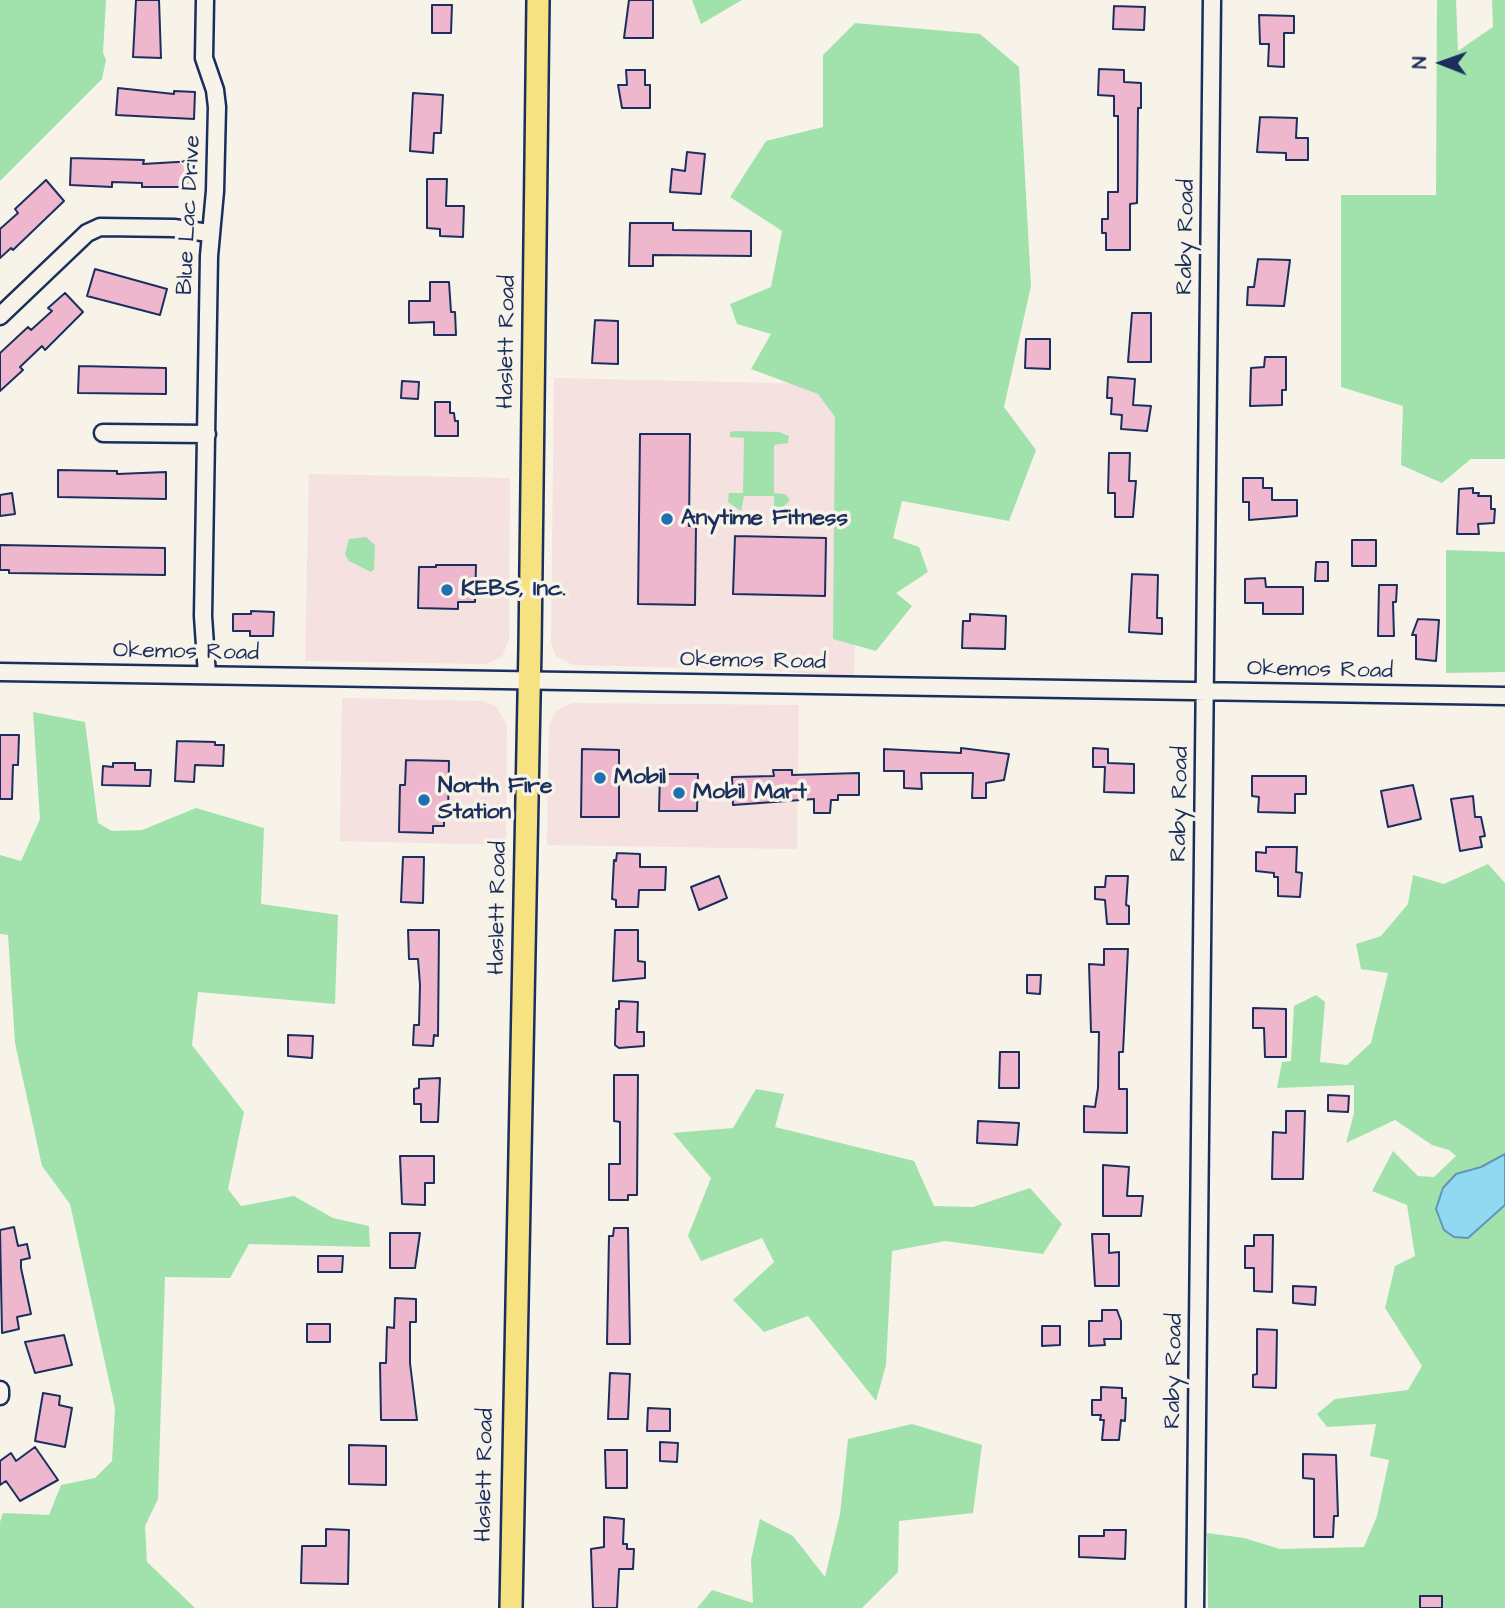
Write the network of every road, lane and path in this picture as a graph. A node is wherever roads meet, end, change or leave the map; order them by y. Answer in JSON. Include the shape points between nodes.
{"nodes":[{"id":1,"x":205,"y":0,"type":"edge"},
{"id":2,"x":537,"y":0,"type":"edge"},
{"id":3,"x":1212,"y":0,"type":"edge"},
{"id":4,"x":209,"y":233,"type":"junction"},
{"id":5,"x":0,"y":316,"type":"edge"},
{"id":6,"x":103,"y":433,"type":"dead end"},
{"id":7,"x":207,"y":434,"type":"junction"},
{"id":8,"x":0,"y":672,"type":"edge"},
{"id":9,"x":207,"y":675,"type":"junction"},
{"id":10,"x":529,"y":682,"type":"junction"},
{"id":11,"x":1205,"y":692,"type":"junction"},
{"id":12,"x":1505,"y":696,"type":"edge"},
{"id":13,"x":0,"y":1390,"type":"edge"},
{"id":14,"x":0,"y":1396,"type":"edge"},
{"id":15,"x":511,"y":1608,"type":"edge"},
{"id":16,"x":1195,"y":1608,"type":"edge"}],
"edges":[{"from":1,"to":4,"type":"street","name":"Blue Lac Drive","via":[[204,58],[217,107]]},
{"from":2,"to":10,"type":"main road","name":"Haslett Road"},
{"from":3,"to":11,"type":"street","name":"Raby Road"},
{"from":4,"to":5,"type":"street","via":[[100,227],[87,233]]},
{"from":4,"to":7,"type":"street","name":"Blue Lac Drive"},
{"from":6,"to":7,"type":"street"},
{"from":7,"to":9,"type":"street","name":"Blue Lac Drive"},
{"from":8,"to":9,"type":"street","name":"Okemos Road"},
{"from":9,"to":10,"type":"street","name":"Okemos Road"},
{"from":10,"to":11,"type":"street","name":"Okemos Road"},
{"from":10,"to":15,"type":"main road","name":"Haslett Road"},
{"from":11,"to":12,"type":"street","name":"Okemos Road"},
{"from":11,"to":16,"type":"street","name":"Raby Road"},
{"from":13,"to":14,"type":"street"}]}
